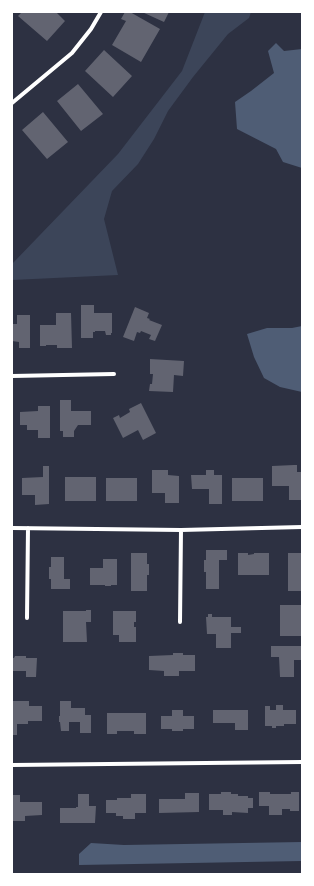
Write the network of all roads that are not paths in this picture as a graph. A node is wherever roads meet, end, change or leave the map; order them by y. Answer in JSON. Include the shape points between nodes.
{"nodes":[{"id":1,"x":101,"y":12,"type":"edge"},
{"id":2,"x":12,"y":103,"type":"edge"},
{"id":3,"x":114,"y":374,"type":"dead end"},
{"id":4,"x":12,"y":376,"type":"edge"},
{"id":5,"x":302,"y":527,"type":"edge"},
{"id":6,"x":12,"y":528,"type":"edge"},
{"id":7,"x":28,"y":528,"type":"junction"},
{"id":8,"x":181,"y":530,"type":"junction"},
{"id":9,"x":26,"y":618,"type":"dead end"},
{"id":10,"x":180,"y":622,"type":"dead end"},
{"id":11,"x":302,"y":762,"type":"edge"},
{"id":12,"x":12,"y":765,"type":"edge"}],
"edges":[{"from":1,"to":2,"type":"street","via":[[72,54]]},
{"from":3,"to":4,"type":"street"},
{"from":5,"to":8,"type":"street"},
{"from":6,"to":7,"type":"street"},
{"from":7,"to":8,"type":"street"},
{"from":7,"to":9,"type":"street"},
{"from":8,"to":10,"type":"street"},
{"from":11,"to":12,"type":"street"}]}
